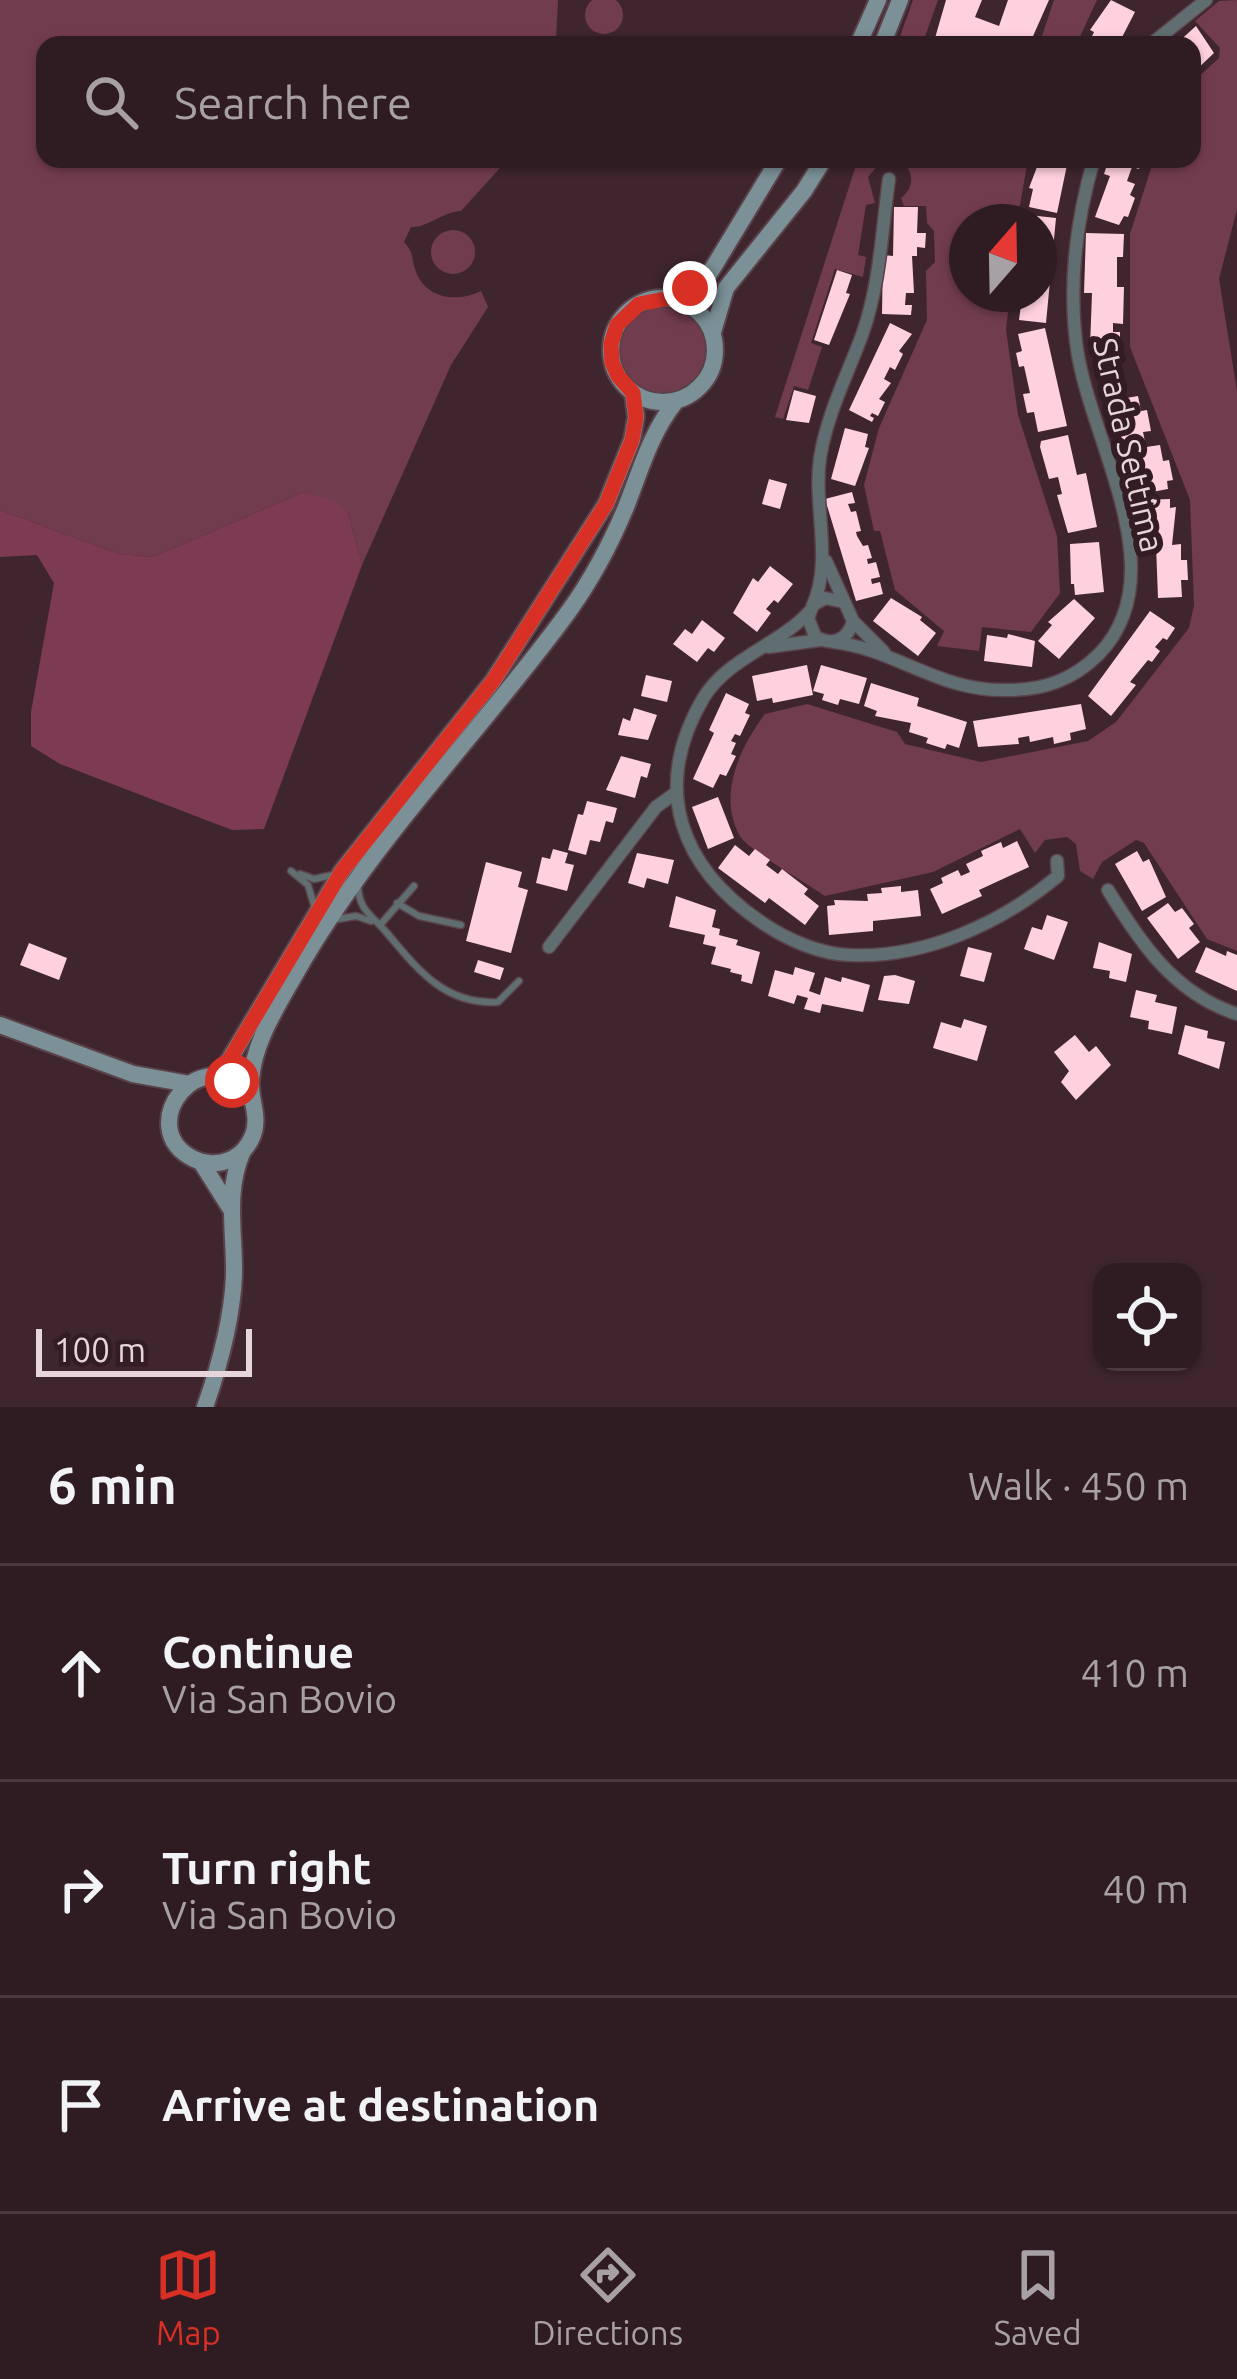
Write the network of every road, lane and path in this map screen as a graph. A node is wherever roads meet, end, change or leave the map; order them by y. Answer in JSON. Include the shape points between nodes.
{"nodes":[{"id":1,"x":878,"y":0,"type":"edge"},
{"id":2,"x":899,"y":0,"type":"edge"},
{"id":3,"x":1205,"y":0,"type":"edge"},
{"id":4,"x":862,"y":36,"type":"edge"},
{"id":5,"x":885,"y":36,"type":"edge"},
{"id":6,"x":1161,"y":36,"type":"edge"},
{"id":7,"x":774,"y":168,"type":"edge"},
{"id":8,"x":818,"y":168,"type":"edge"},
{"id":9,"x":1092,"y":168,"type":"edge"},
{"id":10,"x":889,"y":179,"type":"dead end"},
{"id":11,"x":670,"y":298,"type":"junction"},
{"id":12,"x":713,"y":332,"type":"junction"},
{"id":13,"x":633,"y":393,"type":"junction"},
{"id":14,"x":676,"y":401,"type":"junction"},
{"id":15,"x":823,"y":553,"type":"junction"},
{"id":16,"x":844,"y":602,"type":"junction"},
{"id":17,"x":811,"y":608,"type":"junction"},
{"id":18,"x":853,"y":621,"type":"junction"},
{"id":19,"x":827,"y":641,"type":"junction"},
{"id":20,"x":768,"y":647,"type":"junction"},
{"id":21,"x":889,"y":658,"type":"junction"},
{"id":22,"x":676,"y":791,"type":"junction"},
{"id":23,"x":1057,"y":861,"type":"dead end"},
{"id":24,"x":349,"y":874,"type":"junction"},
{"id":25,"x":414,"y":886,"type":"dead end"},
{"id":26,"x":1108,"y":890,"type":"dead end"},
{"id":27,"x":397,"y":903,"type":"junction"},
{"id":28,"x":321,"y":920,"type":"junction"},
{"id":29,"x":380,"y":925,"type":"junction"},
{"id":30,"x":461,"y":926,"type":"dead end"},
{"id":31,"x":549,"y":947,"type":"dead end"},
{"id":32,"x":519,"y":981,"type":"dead end"},
{"id":33,"x":1237,"y":1014,"type":"edge"},
{"id":34,"x":0,"y":1025,"type":"edge"},
{"id":35,"x":133,"y":1074,"type":"junction"},
{"id":36,"x":219,"y":1077,"type":"junction"},
{"id":37,"x":189,"y":1084,"type":"junction"},
{"id":38,"x":251,"y":1100,"type":"junction"},
{"id":39,"x":170,"y":1110,"type":"junction"},
{"id":40,"x":242,"y":1152,"type":"junction"},
{"id":41,"x":201,"y":1162,"type":"junction"},
{"id":42,"x":231,"y":1209,"type":"junction"},
{"id":43,"x":206,"y":1407,"type":"edge"}],
"edges":[{"from":1,"to":4,"type":"main road"},
{"from":2,"to":5,"type":"main road"},
{"from":3,"to":6,"type":"street"},
{"from":7,"to":11,"type":"main road","via":[[708,276]]},
{"from":8,"to":12,"type":"main road","via":[[726,288]]},
{"from":9,"to":21,"type":"street","name":"Strada Settima","via":[[1077,235],[1073,313],[1126,533],[1125,618],[1080,672],[1033,688],[947,683]]},
{"from":10,"to":15,"type":"street","name":"Strada Settima","via":[[869,310],[820,457]]},
{"from":11,"to":12,"type":"main road","via":[[699,311]]},
{"from":11,"to":13,"type":"main road","via":[[639,304],[613,334],[614,369]]},
{"from":12,"to":14,"type":"main road","via":[[710,375]]},
{"from":13,"to":14,"type":"main road"},
{"from":13,"to":24,"type":"main road","via":[[632,440],[606,504],[493,681]]},
{"from":14,"to":24,"type":"main road","via":[[572,608]]},
{"from":15,"to":16,"type":"street","name":"Strada Settima"},
{"from":15,"to":17,"type":"street","name":"Strada Settima"},
{"from":16,"to":17,"type":"street","via":[[825,598]]},
{"from":16,"to":18,"type":"street","name":"Strada Settima"},
{"from":17,"to":19,"type":"street","via":[[811,631]]},
{"from":17,"to":20,"type":"street","name":"Strada Settima"},
{"from":18,"to":19,"type":"street","via":[[844,637]]},
{"from":18,"to":21,"type":"street","name":"Strada Settima"},
{"from":19,"to":20,"type":"street","name":"Strada Settima"},
{"from":19,"to":21,"type":"street","name":"Strada Settima"},
{"from":20,"to":22,"type":"street","name":"Strada Settima","via":[[706,694],[685,740]]},
{"from":22,"to":23,"type":"street","name":"Strada Settima","via":[[712,883],[774,931],[847,955],[919,947],[994,919],[1058,876]]},
{"from":22,"to":31,"type":"street"},
{"from":24,"to":28,"type":"main road"},
{"from":24,"to":28,"type":"lane","via":[[314,879],[291,871],[311,890]]},
{"from":24,"to":29,"type":"lane","via":[[359,905]]},
{"from":25,"to":27,"type":"lane"},
{"from":26,"to":33,"type":"street","via":[[1161,968]]},
{"from":27,"to":29,"type":"lane"},
{"from":27,"to":30,"type":"lane"},
{"from":28,"to":29,"type":"lane","via":[[356,916]]},
{"from":28,"to":36,"type":"main road"},
{"from":28,"to":38,"type":"main road","via":[[272,1018]]},
{"from":29,"to":32,"type":"lane","via":[[434,985],[454,995],[498,1002]]},
{"from":34,"to":35,"type":"main road"},
{"from":35,"to":37,"type":"main road"},
{"from":35,"to":39,"type":"main road"},
{"from":36,"to":37,"type":"main road"},
{"from":36,"to":38,"type":"main road"},
{"from":37,"to":39,"type":"main road"},
{"from":38,"to":40,"type":"main road","via":[[255,1127]]},
{"from":39,"to":41,"type":"main road","via":[[177,1144]]},
{"from":40,"to":41,"type":"main road"},
{"from":40,"to":42,"type":"main road"},
{"from":41,"to":42,"type":"main road"},
{"from":42,"to":43,"type":"main road","via":[[231,1303]]}]}
